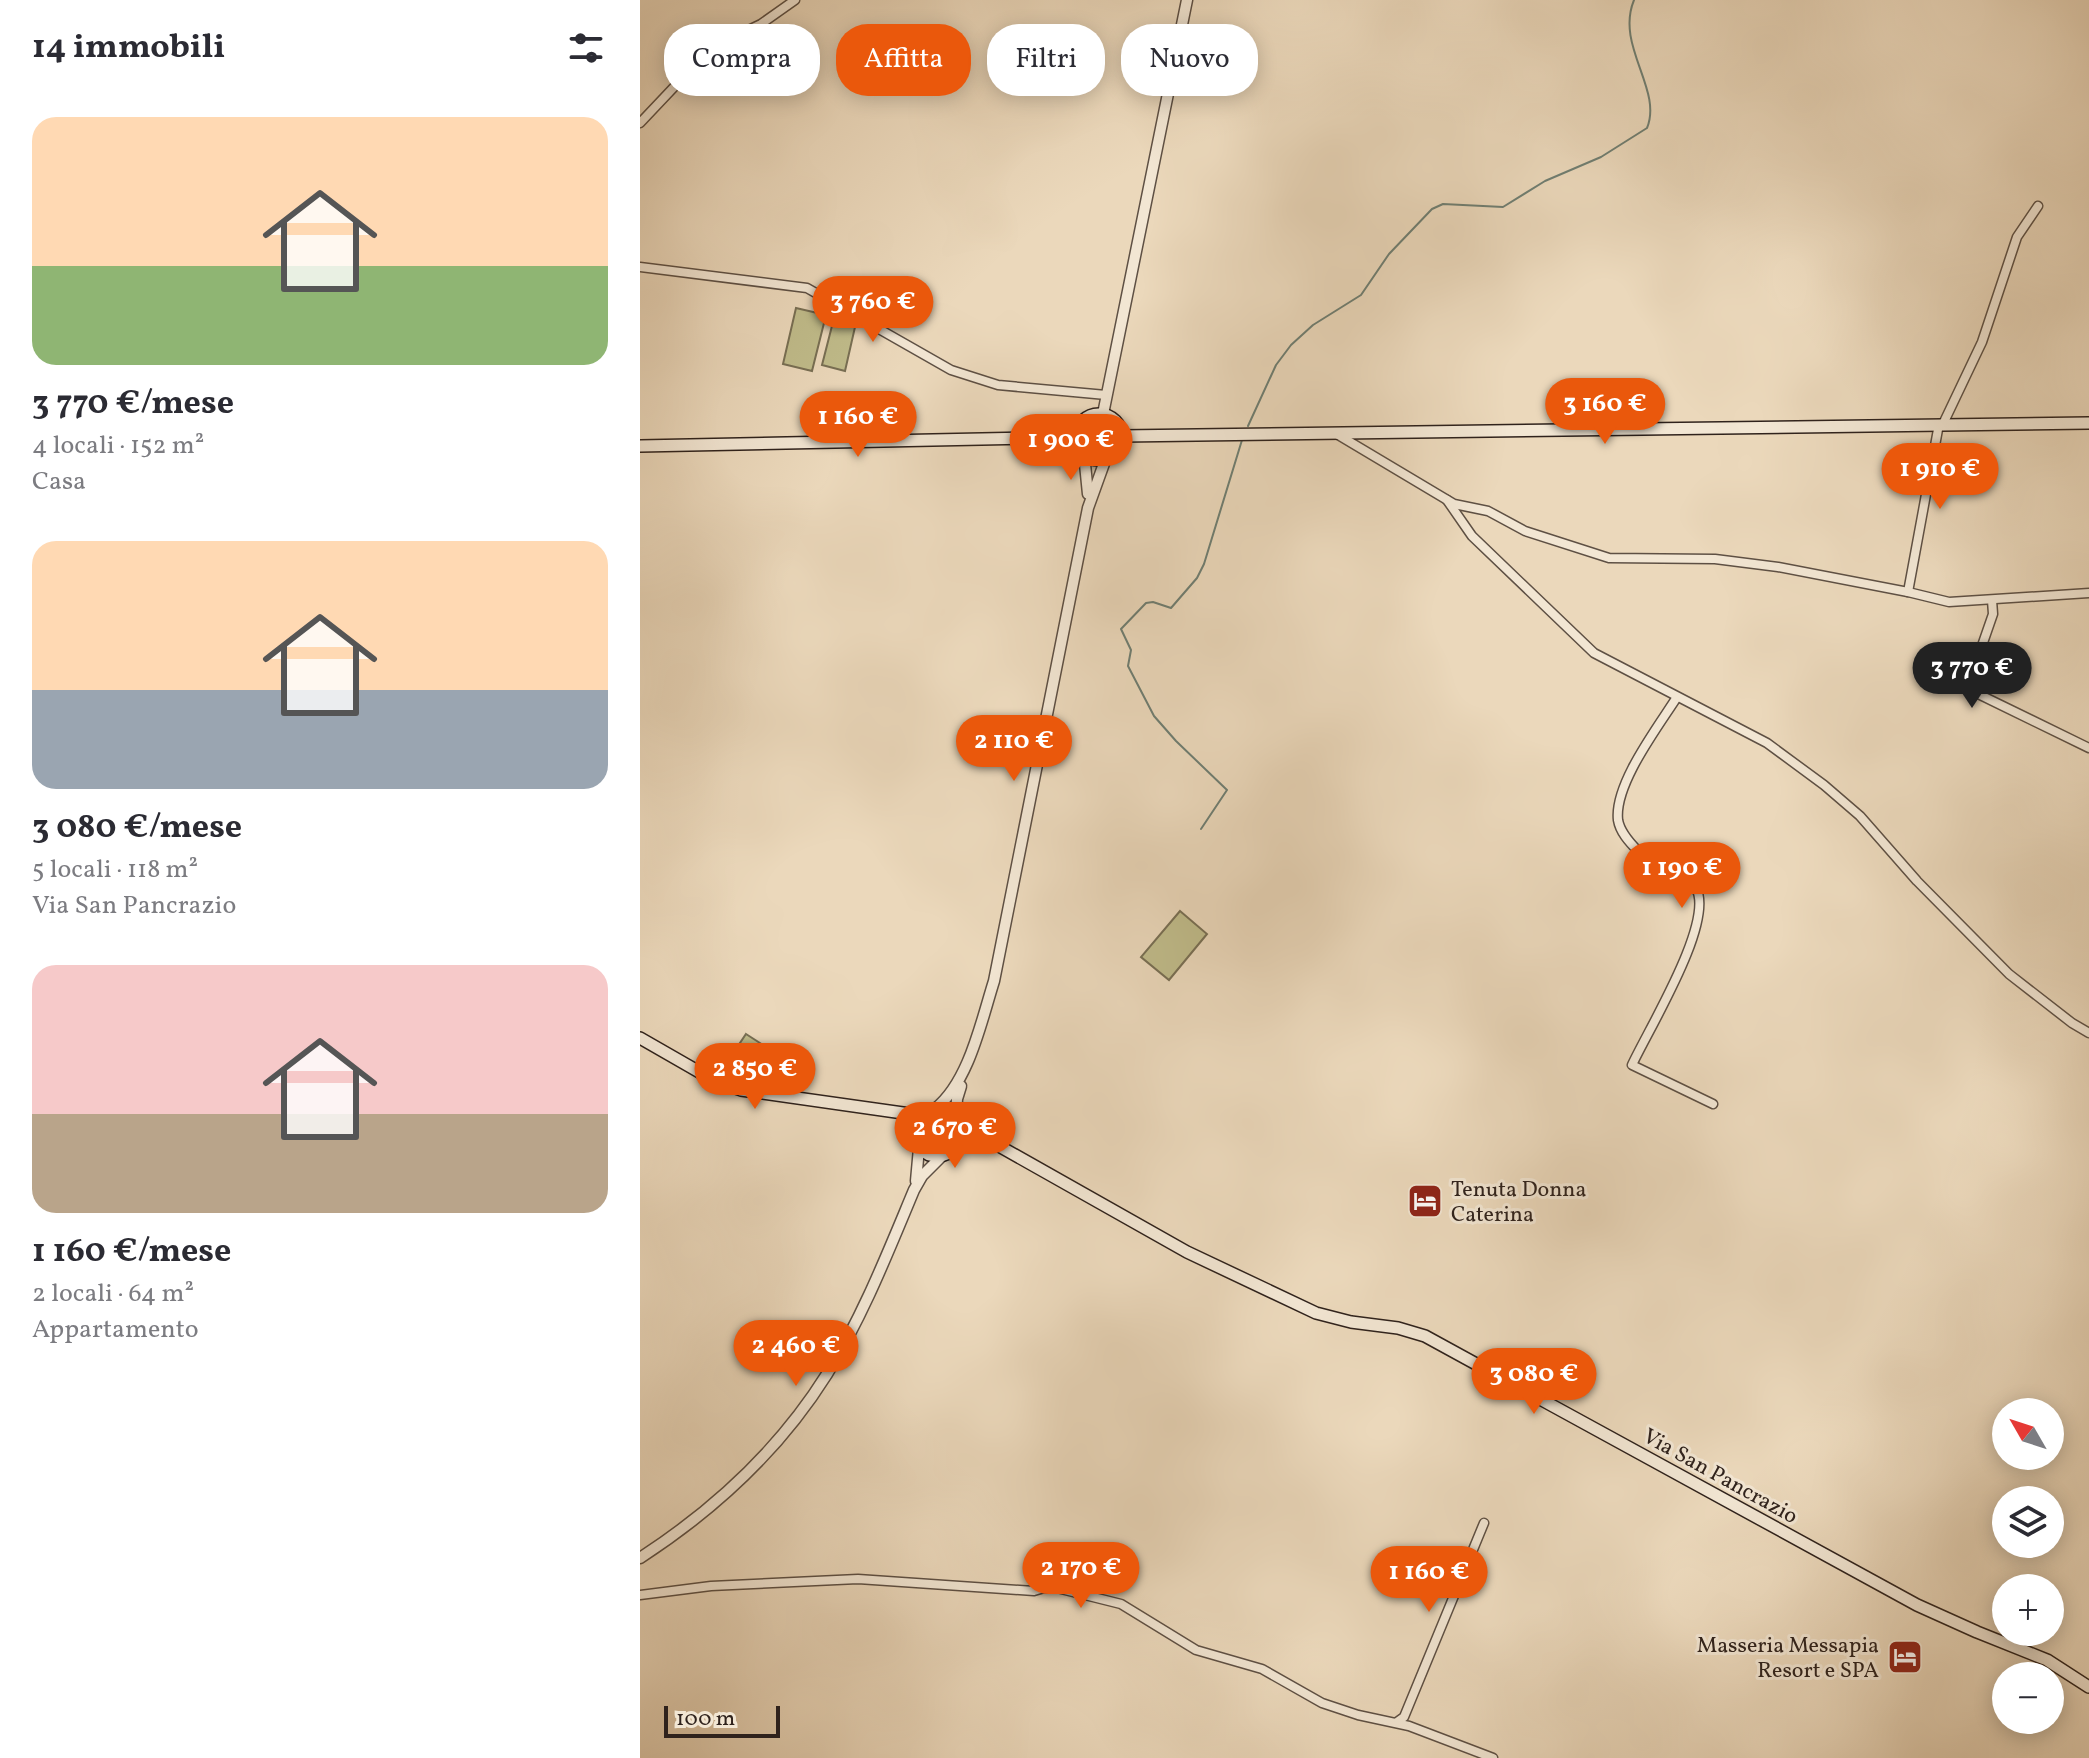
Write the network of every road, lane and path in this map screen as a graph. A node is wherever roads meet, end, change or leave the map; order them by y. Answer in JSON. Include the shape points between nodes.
{"nodes":[{"id":1,"x":795,"y":0,"type":"edge"},
{"id":2,"x":1187,"y":0,"type":"edge"},
{"id":3,"x":640,"y":123,"type":"edge"},
{"id":4,"x":2038,"y":206,"type":"dead end"},
{"id":5,"x":640,"y":267,"type":"edge"},
{"id":6,"x":1106,"y":395,"type":"junction"},
{"id":7,"x":1103,"y":414,"type":"junction"},
{"id":8,"x":2089,"y":423,"type":"edge"},
{"id":9,"x":1941,"y":424,"type":"junction"},
{"id":10,"x":1334,"y":433,"type":"junction"},
{"id":11,"x":1122,"y":436,"type":"junction"},
{"id":12,"x":1076,"y":437,"type":"junction"},
{"id":13,"x":640,"y":446,"type":"edge"},
{"id":14,"x":1081,"y":451,"type":"junction"},
{"id":15,"x":1106,"y":458,"type":"junction"},
{"id":16,"x":1447,"y":500,"type":"junction"},
{"id":17,"x":1088,"y":508,"type":"junction"},
{"id":18,"x":1908,"y":592,"type":"junction"},
{"id":19,"x":2089,"y":593,"type":"edge"},
{"id":20,"x":1992,"y":600,"type":"junction"},
{"id":21,"x":1677,"y":697,"type":"junction"},
{"id":22,"x":2089,"y":748,"type":"edge"},
{"id":23,"x":2089,"y":1033,"type":"edge"},
{"id":24,"x":640,"y":1038,"type":"edge"},
{"id":25,"x":965,"y":1065,"type":"junction"},
{"id":26,"x":1713,"y":1104,"type":"dead end"},
{"id":27,"x":931,"y":1110,"type":"junction"},
{"id":28,"x":894,"y":1112,"type":"junction"},
{"id":29,"x":958,"y":1120,"type":"junction"},
{"id":30,"x":989,"y":1140,"type":"junction"},
{"id":31,"x":960,"y":1141,"type":"junction"},
{"id":32,"x":916,"y":1143,"type":"junction"},
{"id":33,"x":941,"y":1157,"type":"junction"},
{"id":34,"x":914,"y":1190,"type":"junction"},
{"id":35,"x":1484,"y":1523,"type":"dead end"},
{"id":36,"x":640,"y":1558,"type":"edge"},
{"id":37,"x":640,"y":1595,"type":"edge"},
{"id":38,"x":2089,"y":1687,"type":"edge"},
{"id":39,"x":1397,"y":1722,"type":"junction"},
{"id":40,"x":1493,"y":1758,"type":"edge"}],
"edges":[{"from":1,"to":3,"type":"street","via":[[711,48]]},
{"from":2,"to":6,"type":"street"},
{"from":4,"to":9,"type":"street","via":[[2017,237],[1982,342]]},
{"from":5,"to":6,"type":"street","via":[[807,288],[951,370],[998,385]]},
{"from":6,"to":7,"type":"street"},
{"from":7,"to":11,"type":"main road","via":[[1114,420]]},
{"from":7,"to":12,"type":"main road","via":[[1084,419]]},
{"from":8,"to":9,"type":"main road"},
{"from":9,"to":10,"type":"main road"},
{"from":9,"to":18,"type":"street"},
{"from":10,"to":11,"type":"main road"},
{"from":10,"to":16,"type":"street"},
{"from":11,"to":15,"type":"main road","via":[[1118,450]]},
{"from":12,"to":13,"type":"main road"},
{"from":12,"to":14,"type":"main road"},
{"from":14,"to":15,"type":"main road"},
{"from":14,"to":17,"type":"street"},
{"from":15,"to":17,"type":"street"},
{"from":16,"to":18,"type":"street","via":[[1609,558],[1715,559]]},
{"from":16,"to":21,"type":"street","via":[[1472,536],[1594,653]]},
{"from":17,"to":25,"type":"street","via":[[994,981]]},
{"from":18,"to":20,"type":"street","via":[[1949,602]]},
{"from":19,"to":20,"type":"street"},
{"from":20,"to":22,"type":"street","via":[[1993,614],[1970,690]]},
{"from":21,"to":23,"type":"street","via":[[1767,743],[1824,785],[1860,816],[2009,974]]},
{"from":21,"to":26,"type":"street","via":[[1631,773],[1618,820],[1638,851],[1696,888],[1699,905],[1686,961],[1632,1065]]},
{"from":24,"to":28,"type":"main road","via":[[741,1090]]},
{"from":25,"to":27,"type":"street","via":[[950,1095]]},
{"from":25,"to":29,"type":"street"},
{"from":27,"to":28,"type":"main road"},
{"from":27,"to":29,"type":"main road","via":[[943,1109]]},
{"from":27,"to":32,"type":"main road","via":[[917,1121]]},
{"from":28,"to":32,"type":"main road"},
{"from":29,"to":30,"type":"main road","name":"Via San Pancrazio"},
{"from":29,"to":31,"type":"main road"},
{"from":30,"to":31,"type":"main road"},
{"from":30,"to":38,"type":"main road","name":"Via San Pancrazio","via":[[1187,1252],[1316,1313],[1425,1336],[1917,1605],[2047,1660]]},
{"from":31,"to":33,"type":"main road"},
{"from":32,"to":33,"type":"main road","via":[[929,1155]]},
{"from":32,"to":34,"type":"street"},
{"from":33,"to":34,"type":"street"},
{"from":34,"to":36,"type":"street","via":[[855,1324],[789,1427],[750,1472]]},
{"from":35,"to":39,"type":"street","via":[[1404,1717]]},
{"from":37,"to":39,"type":"street","via":[[858,1579],[1034,1591],[1057,1588],[1121,1604],[1196,1650],[1262,1669],[1338,1709]]},
{"from":39,"to":40,"type":"street"}]}
